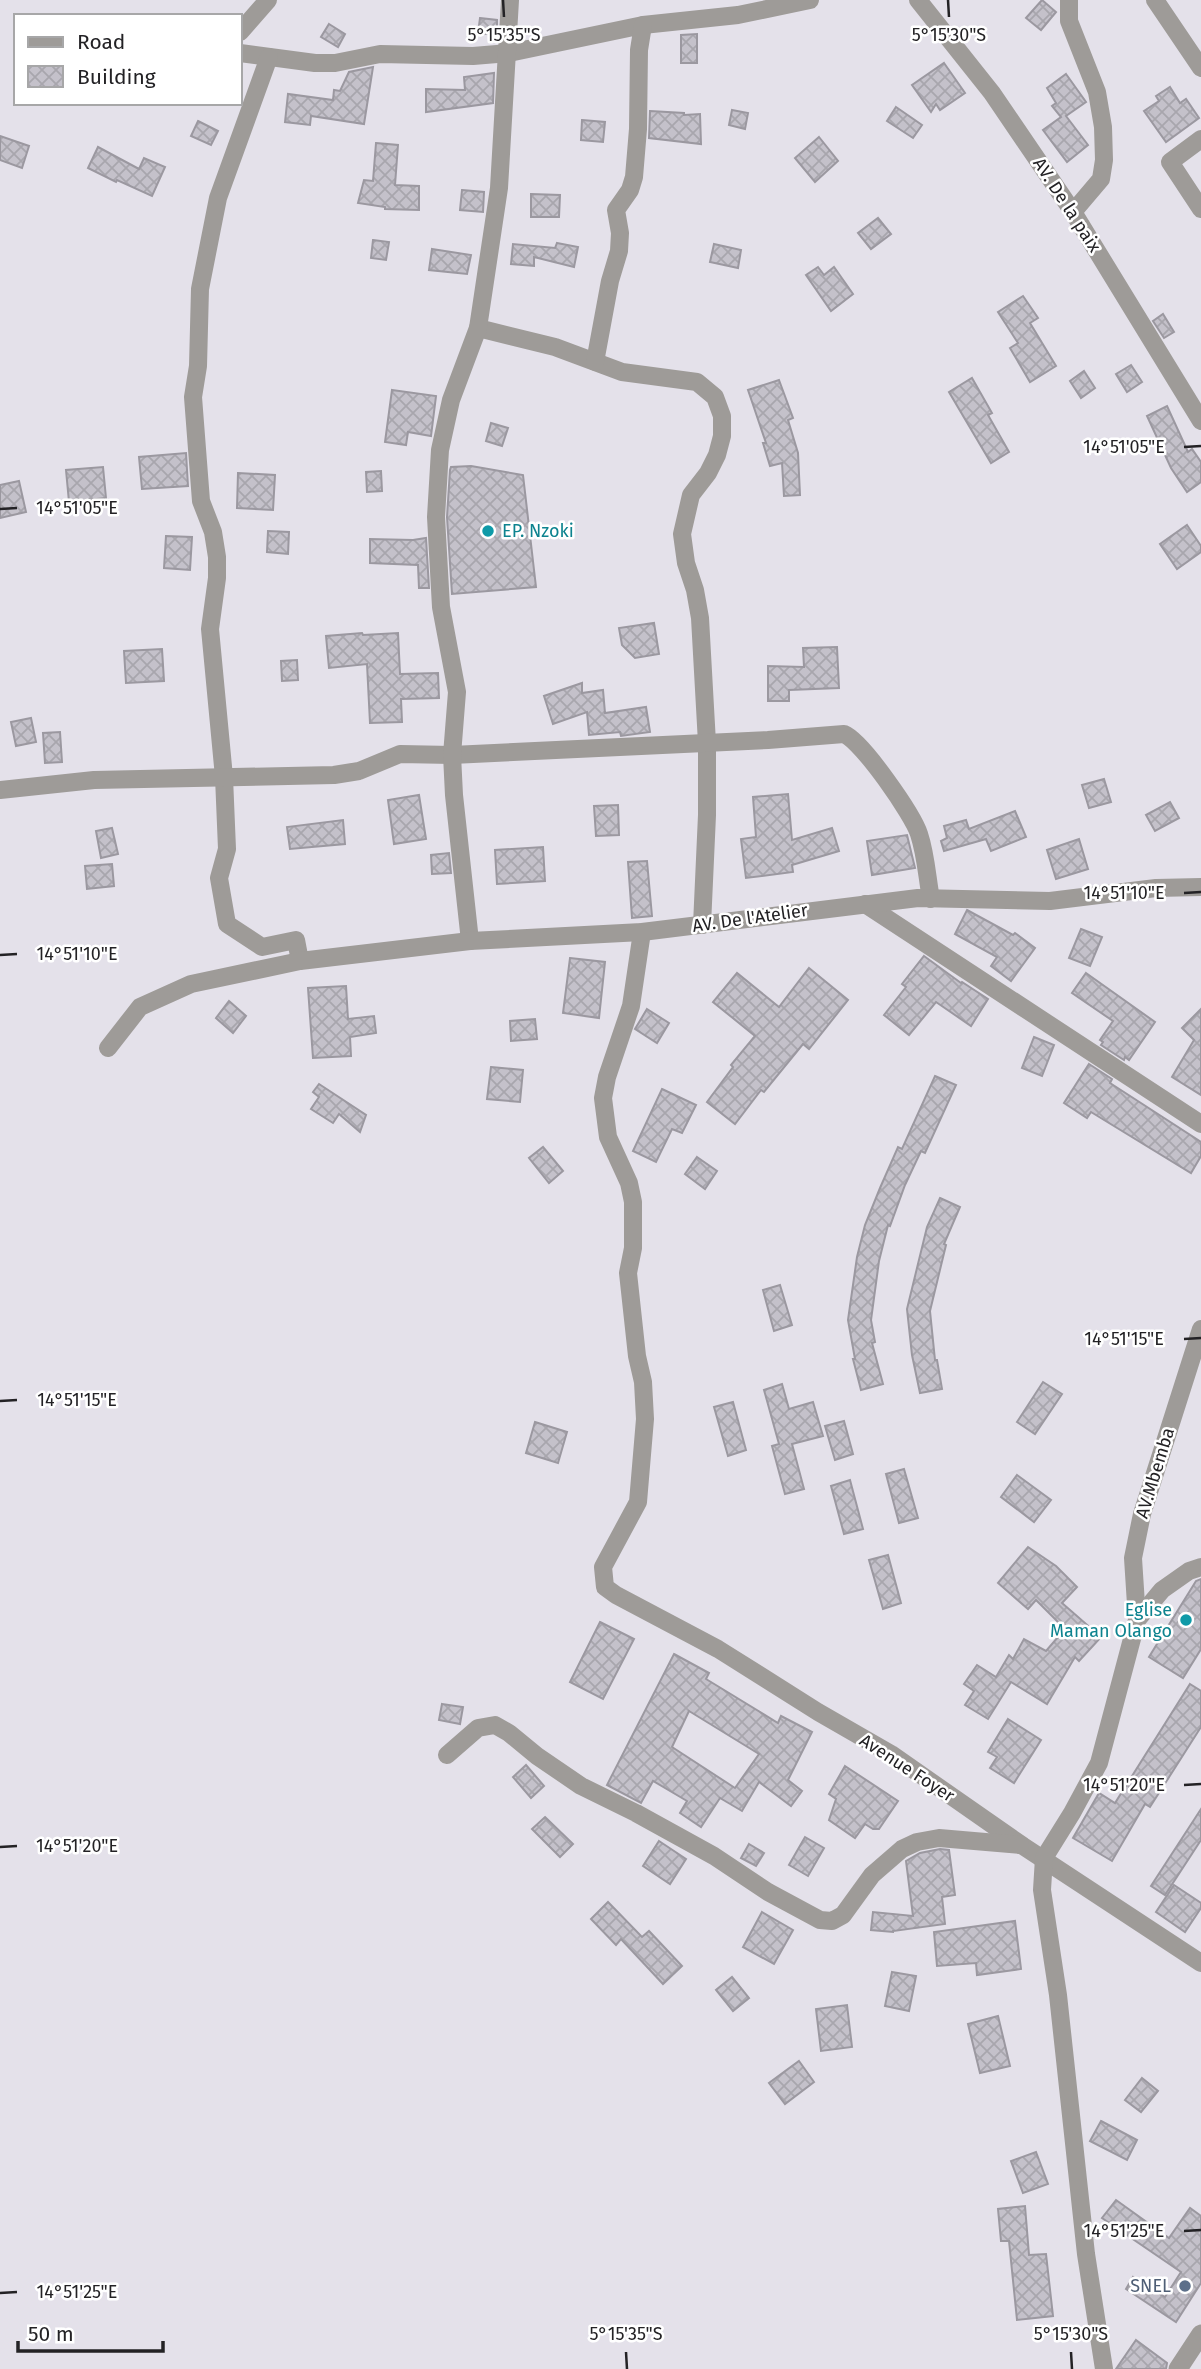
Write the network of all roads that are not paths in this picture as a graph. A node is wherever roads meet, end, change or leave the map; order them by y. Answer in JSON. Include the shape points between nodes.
{"nodes":[{"id":1,"x":268,"y":0,"type":"edge"},
{"id":2,"x":510,"y":0,"type":"edge"},
{"id":3,"x":810,"y":0,"type":"edge"},
{"id":4,"x":918,"y":0,"type":"edge"},
{"id":5,"x":1069,"y":0,"type":"edge"},
{"id":6,"x":1155,"y":0,"type":"edge"},
{"id":7,"x":643,"y":25,"type":"junction"},
{"id":8,"x":242,"y":30,"type":"edge"},
{"id":9,"x":242,"y":53,"type":"edge"},
{"id":10,"x":509,"y":53,"type":"junction"},
{"id":11,"x":270,"y":57,"type":"junction"},
{"id":12,"x":1201,"y":68,"type":"edge"},
{"id":13,"x":1201,"y":139,"type":"edge"},
{"id":14,"x":1201,"y":209,"type":"edge"},
{"id":15,"x":1073,"y":212,"type":"junction"},
{"id":16,"x":478,"y":328,"type":"junction"},
{"id":17,"x":595,"y":362,"type":"junction"},
{"id":18,"x":1201,"y":421,"type":"edge"},
{"id":19,"x":707,"y":743,"type":"junction"},
{"id":20,"x":452,"y":755,"type":"junction"},
{"id":21,"x":224,"y":777,"type":"junction"},
{"id":22,"x":0,"y":790,"type":"edge"},
{"id":23,"x":1201,"y":887,"type":"edge"},
{"id":24,"x":930,"y":898,"type":"junction"},
{"id":25,"x":866,"y":904,"type":"junction"},
{"id":26,"x":702,"y":925,"type":"junction"},
{"id":27,"x":642,"y":932,"type":"junction"},
{"id":28,"x":470,"y":941,"type":"junction"},
{"id":29,"x":300,"y":961,"type":"junction"},
{"id":30,"x":108,"y":1048,"type":"dead end"},
{"id":31,"x":1201,"y":1125,"type":"edge"},
{"id":32,"x":1201,"y":1329,"type":"edge"},
{"id":33,"x":1201,"y":1567,"type":"edge"},
{"id":34,"x":1138,"y":1620,"type":"junction"},
{"id":35,"x":447,"y":1755,"type":"dead end"},
{"id":36,"x":1023,"y":1846,"type":"junction"},
{"id":37,"x":1044,"y":1857,"type":"junction"},
{"id":38,"x":1201,"y":1963,"type":"edge"},
{"id":39,"x":1201,"y":2334,"type":"edge"},
{"id":40,"x":1104,"y":2369,"type":"edge"},
{"id":41,"x":1178,"y":2369,"type":"edge"}],
"edges":[{"from":1,"to":8,"type":"street"},
{"from":2,"to":10,"type":"street"},
{"from":3,"to":7,"type":"street","via":[[738,15]]},
{"from":4,"to":15,"type":"street","name":"AV. De la paix","via":[[992,93]]},
{"from":5,"to":15,"type":"street","via":[[1069,21],[1097,92],[1103,127],[1101,179]]},
{"from":6,"to":12,"type":"street"},
{"from":7,"to":10,"type":"street"},
{"from":7,"to":17,"type":"street","via":[[634,177],[616,209],[619,251]]},
{"from":9,"to":11,"type":"street"},
{"from":10,"to":11,"type":"street","via":[[380,54],[335,63]]},
{"from":10,"to":16,"type":"street","via":[[499,188]]},
{"from":11,"to":21,"type":"street","via":[[218,198],[200,289],[198,366],[192,397],[201,501],[217,557],[210,629]]},
{"from":13,"to":14,"type":"street","via":[[1170,162]]},
{"from":15,"to":18,"type":"street","name":"AV. De la paix"},
{"from":16,"to":17,"type":"street"},
{"from":16,"to":20,"type":"street","via":[[451,400],[440,450],[436,517],[440,607],[457,692]]},
{"from":17,"to":19,"type":"street","via":[[622,372],[697,382],[715,397],[722,416],[717,455],[691,495],[682,534],[700,618]]},
{"from":19,"to":20,"type":"street"},
{"from":19,"to":24,"type":"street","via":[[844,734],[853,738],[918,830]]},
{"from":19,"to":26,"type":"street"},
{"from":20,"to":21,"type":"street","via":[[400,754],[359,771],[334,775]]},
{"from":20,"to":28,"type":"street"},
{"from":21,"to":22,"type":"street","via":[[94,780]]},
{"from":21,"to":29,"type":"street","via":[[227,849],[219,878],[228,924],[262,947],[296,940]]},
{"from":23,"to":24,"type":"street","name":"AV. De l'Atelier","via":[[1049,901]]},
{"from":24,"to":25,"type":"street","name":"AV. De l'Atelier"},
{"from":25,"to":26,"type":"street","name":"AV. De l'Atelier"},
{"from":25,"to":31,"type":"street"},
{"from":26,"to":27,"type":"street","name":"AV. De l'Atelier"},
{"from":27,"to":28,"type":"street","name":"AV. De l'Atelier"},
{"from":27,"to":36,"type":"street","name":"Avenue Foyer","via":[[631,1006],[603,1098],[608,1137],[633,1202],[628,1273],[646,1419],[638,1502],[603,1567],[605,1587],[891,1754]]},
{"from":28,"to":29,"type":"street","name":"AV. De l'Atelier"},
{"from":29,"to":30,"type":"street","name":"AV. De l'Atelier","via":[[181,988],[140,1007]]},
{"from":32,"to":34,"type":"street","name":"AV.Mbemba","via":[[1142,1514],[1133,1558]]},
{"from":33,"to":34,"type":"street","via":[[1161,1590]]},
{"from":34,"to":37,"type":"street","via":[[1099,1763]]},
{"from":35,"to":36,"type":"street","via":[[478,1728],[495,1725],[582,1786],[820,1920],[832,1921],[843,1915],[872,1875],[917,1842],[939,1838]]},
{"from":36,"to":37,"type":"street","name":"Avenue Foyer"},
{"from":37,"to":38,"type":"street","name":"Avenue Foyer"},
{"from":37,"to":40,"type":"street","via":[[1042,1890]]},
{"from":39,"to":41,"type":"street"}]}
